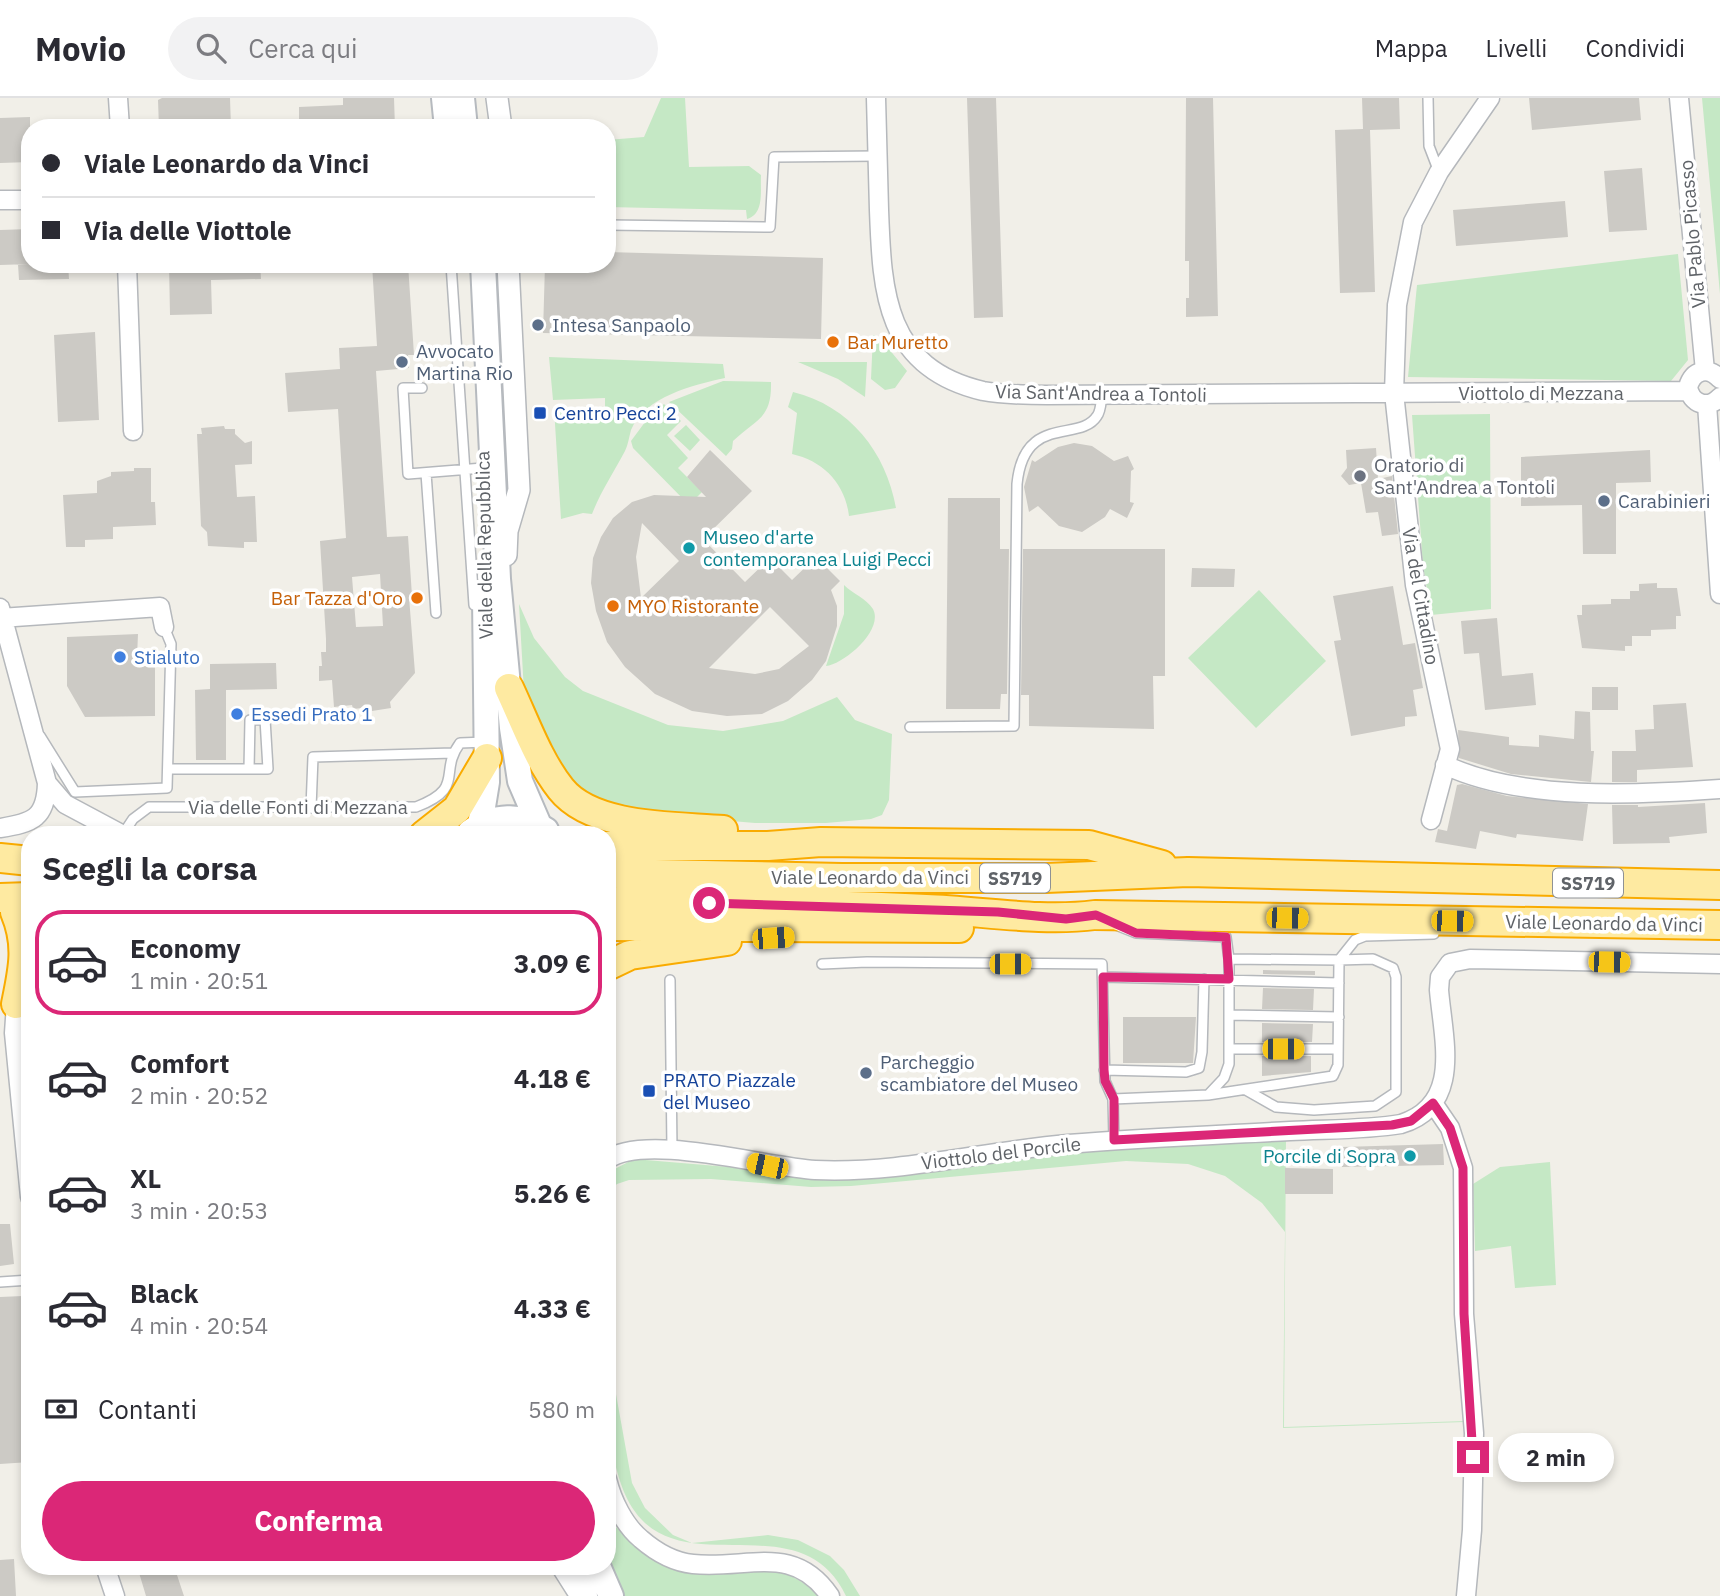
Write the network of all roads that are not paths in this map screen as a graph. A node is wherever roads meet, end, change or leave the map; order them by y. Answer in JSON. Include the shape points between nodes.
{"nodes":[{"id":1,"x":118,"y":98,"type":"edge"},
{"id":2,"x":462,"y":98,"type":"edge"},
{"id":3,"x":497,"y":98,"type":"edge"},
{"id":4,"x":876,"y":98,"type":"edge"},
{"id":5,"x":1428,"y":98,"type":"edge"},
{"id":6,"x":1490,"y":98,"type":"edge"},
{"id":7,"x":1679,"y":98,"type":"edge"},
{"id":8,"x":119,"y":119,"type":"edge"},
{"id":9,"x":450,"y":119,"type":"edge"},
{"id":10,"x":500,"y":119,"type":"edge"},
{"id":11,"x":878,"y":156,"type":"junction"},
{"id":12,"x":1439,"y":172,"type":"junction"},
{"id":13,"x":0,"y":200,"type":"edge"},
{"id":14,"x":21,"y":200,"type":"edge"},
{"id":15,"x":616,"y":225,"type":"edge"},
{"id":16,"x":127,"y":273,"type":"edge"},
{"id":17,"x":452,"y":273,"type":"edge"},
{"id":18,"x":467,"y":273,"type":"edge"},
{"id":19,"x":483,"y":273,"type":"edge"},
{"id":20,"x":508,"y":273,"type":"edge"},
{"id":21,"x":1712,"y":375,"type":"edge"},
{"id":22,"x":422,"y":388,"type":"dead end"},
{"id":23,"x":1688,"y":391,"type":"junction"},
{"id":24,"x":1394,"y":393,"type":"junction"},
{"id":25,"x":1102,"y":395,"type":"junction"},
{"id":26,"x":1714,"y":401,"type":"edge"},
{"id":27,"x":133,"y":431,"type":"dead end"},
{"id":28,"x":473,"y":469,"type":"junction"},
{"id":29,"x":426,"y":472,"type":"junction"},
{"id":30,"x":1720,"y":594,"type":"edge"},
{"id":31,"x":436,"y":613,"type":"dead end"},
{"id":32,"x":2,"y":615,"type":"edge"},
{"id":33,"x":164,"y":627,"type":"joint"},
{"id":34,"x":508,"y":675,"type":"junction"},
{"id":35,"x":911,"y":727,"type":"dead end"},
{"id":36,"x":35,"y":729,"type":"junction"},
{"id":37,"x":487,"y":750,"type":"junction"},
{"id":38,"x":453,"y":753,"type":"junction"},
{"id":39,"x":1445,"y":765,"type":"junction"},
{"id":40,"x":249,"y":768,"type":"junction"},
{"id":41,"x":168,"y":769,"type":"junction"},
{"id":42,"x":47,"y":783,"type":"junction"},
{"id":43,"x":1720,"y":789,"type":"edge"},
{"id":44,"x":311,"y":808,"type":"junction"},
{"id":45,"x":1431,"y":820,"type":"dead end"},
{"id":46,"x":108,"y":826,"type":"edge"},
{"id":47,"x":128,"y":826,"type":"edge"},
{"id":48,"x":435,"y":826,"type":"edge"},
{"id":49,"x":475,"y":826,"type":"edge"},
{"id":50,"x":486,"y":826,"type":"edge"},
{"id":51,"x":536,"y":826,"type":"edge"},
{"id":52,"x":543,"y":826,"type":"edge"},
{"id":53,"x":0,"y":828,"type":"edge"},
{"id":54,"x":816,"y":842,"type":"junction"},
{"id":55,"x":616,"y":846,"type":"edge"},
{"id":56,"x":21,"y":850,"type":"edge"},
{"id":57,"x":0,"y":851,"type":"edge"},
{"id":58,"x":0,"y":858,"type":"edge"},
{"id":59,"x":21,"y":860,"type":"edge"},
{"id":60,"x":616,"y":873,"type":"edge"},
{"id":61,"x":1188,"y":873,"type":"junction"},
{"id":62,"x":1720,"y":885,"type":"edge"},
{"id":63,"x":616,"y":901,"type":"edge"},
{"id":64,"x":15,"y":905,"type":"edge"},
{"id":65,"x":1096,"y":915,"type":"junction"},
{"id":66,"x":1066,"y":919,"type":"junction"},
{"id":67,"x":1479,"y":921,"type":"junction"},
{"id":68,"x":21,"y":924,"type":"edge"},
{"id":69,"x":1720,"y":925,"type":"edge"},
{"id":70,"x":616,"y":926,"type":"edge"},
{"id":71,"x":880,"y":929,"type":"junction"},
{"id":72,"x":1229,"y":959,"type":"junction"},
{"id":73,"x":616,"y":960,"type":"edge"},
{"id":74,"x":1339,"y":960,"type":"junction"},
{"id":75,"x":822,"y":964,"type":"dead end"},
{"id":76,"x":1720,"y":964,"type":"edge"},
{"id":77,"x":1103,"y":977,"type":"junction"},
{"id":78,"x":1204,"y":979,"type":"junction"},
{"id":79,"x":1229,"y":979,"type":"junction"},
{"id":80,"x":670,"y":980,"type":"dead end"},
{"id":81,"x":1339,"y":983,"type":"junction"},
{"id":82,"x":21,"y":1007,"type":"edge"},
{"id":83,"x":1229,"y":1015,"type":"junction"},
{"id":84,"x":1339,"y":1017,"type":"junction"},
{"id":85,"x":1229,"y":1049,"type":"junction"},
{"id":86,"x":1338,"y":1049,"type":"junction"},
{"id":87,"x":1104,"y":1070,"type":"junction"},
{"id":88,"x":1246,"y":1090,"type":"junction"},
{"id":89,"x":1208,"y":1094,"type":"junction"},
{"id":90,"x":1114,"y":1099,"type":"junction"},
{"id":91,"x":1433,"y":1103,"type":"junction"},
{"id":92,"x":21,"y":1105,"type":"edge"},
{"id":93,"x":1114,"y":1140,"type":"junction"},
{"id":94,"x":672,"y":1150,"type":"junction"},
{"id":95,"x":616,"y":1155,"type":"edge"},
{"id":96,"x":21,"y":1281,"type":"edge"},
{"id":97,"x":0,"y":1282,"type":"edge"},
{"id":98,"x":616,"y":1499,"type":"edge"},
{"id":99,"x":108,"y":1575,"type":"edge"},
{"id":100,"x":561,"y":1575,"type":"edge"},
{"id":101,"x":577,"y":1575,"type":"edge"},
{"id":102,"x":602,"y":1575,"type":"edge"},
{"id":103,"x":115,"y":1596,"type":"edge"},
{"id":104,"x":574,"y":1596,"type":"edge"},
{"id":105,"x":585,"y":1596,"type":"edge"},
{"id":106,"x":611,"y":1596,"type":"edge"},
{"id":107,"x":831,"y":1596,"type":"edge"},
{"id":108,"x":1466,"y":1596,"type":"edge"}],
"edges":[{"from":1,"to":8,"type":"street"},
{"from":2,"to":9,"type":"main road"},
{"from":3,"to":10,"type":"street"},
{"from":4,"to":11,"type":"street","name":"Via Sant'Andrea a Tontoli"},
{"from":5,"to":12,"type":"lane","via":[[1429,146]]},
{"from":6,"to":12,"type":"street","name":"Via del Cittadino"},
{"from":7,"to":21,"type":"street","name":"Via Pablo Picasso"},
{"from":11,"to":15,"type":"lane","via":[[774,157],[770,227]]},
{"from":11,"to":25,"type":"street","name":"Via Sant'Andrea a Tontoli","via":[[885,299],[916,354],[948,377],[982,390]]},
{"from":12,"to":24,"type":"street","name":"Via del Cittadino","via":[[1413,222],[1405,256],[1397,305]]},
{"from":13,"to":14,"type":"street"},
{"from":16,"to":27,"type":"street"},
{"from":17,"to":28,"type":"lane"},
{"from":18,"to":28,"type":"main road","name":"Viale della Repubblica"},
{"from":19,"to":34,"type":"main road","name":"Viale della Repubblica","via":[[498,579]]},
{"from":20,"to":34,"type":"street","name":"Viale della Repubblica","via":[[519,490],[507,531]]},
{"from":21,"to":23,"type":"street","via":[[1690,379]]},
{"from":22,"to":29,"type":"lane","via":[[403,388],[408,474]]},
{"from":23,"to":24,"type":"street","name":"Viottolo di Mezzana"},
{"from":23,"to":26,"type":"street","via":[[1696,402]]},
{"from":24,"to":25,"type":"street","name":"Via Sant'Andrea a Tontoli"},
{"from":24,"to":39,"type":"street","name":"Via del Cittadino","via":[[1415,585],[1450,749]]},
{"from":25,"to":35,"type":"lane","via":[[1093,420],[1042,438],[1020,464],[1014,726]]},
{"from":26,"to":30,"type":"street"},
{"from":28,"to":29,"type":"lane"},
{"from":28,"to":37,"type":"main road","name":"Viale della Repubblica"},
{"from":29,"to":31,"type":"lane"},
{"from":32,"to":33,"type":"street","via":[[160,607]]},
{"from":32,"to":36,"type":"street"},
{"from":33,"to":41,"type":"lane","via":[[171,644]]},
{"from":34,"to":52,"type":"main road","name":"Viale della Repubblica","via":[[518,775]]},
{"from":34,"to":54,"type":"highway","via":[[553,777],[585,807],[632,822]]},
{"from":36,"to":41,"type":"lane","via":[[75,792],[167,788]]},
{"from":36,"to":42,"type":"street"},
{"from":37,"to":38,"type":"lane","via":[[460,744]]},
{"from":37,"to":48,"type":"highway","via":[[457,808]]},
{"from":37,"to":49,"type":"main road","name":"Viale della Repubblica","via":[[486,804]]},
{"from":38,"to":44,"type":"lane","name":"Via delle Fonti di Mezzana","via":[[449,782],[436,798],[416,807]]},
{"from":38,"to":44,"type":"lane","via":[[313,757]]},
{"from":39,"to":43,"type":"street","via":[[1462,773],[1548,790],[1601,794]]},
{"from":39,"to":45,"type":"street","name":"Via del Cittadino"},
{"from":40,"to":40,"type":"lane","via":[[268,769],[265,719],[250,720]]},
{"from":40,"to":41,"type":"lane"},
{"from":42,"to":46,"type":"street","via":[[65,804]]},
{"from":42,"to":53,"type":"street","via":[[46,804],[37,817]]},
{"from":44,"to":47,"type":"lane","name":"Via delle Fonti di Mezzana","via":[[149,807]]},
{"from":50,"to":51,"type":"main road","via":[[516,817]]},
{"from":54,"to":55,"type":"highway"},
{"from":54,"to":61,"type":"highway","via":[[1088,845]]},
{"from":56,"to":57,"type":"highway"},
{"from":58,"to":59,"type":"highway"},
{"from":60,"to":61,"type":"highway","name":"Viale Leonardo da Vinci","number":"SS719","via":[[1046,878]]},
{"from":61,"to":62,"type":"highway","name":"Viale Leonardo da Vinci","number":"SS719"},
{"from":63,"to":66,"type":"highway","name":"Viale Leonardo da Vinci","number":"SS719","via":[[835,905]]},
{"from":64,"to":68,"type":"highway"},
{"from":65,"to":66,"type":"highway","name":"Viale Leonardo da Vinci","number":"SS719"},
{"from":65,"to":67,"type":"highway","name":"Viale Leonardo da Vinci","number":"SS719"},
{"from":65,"to":72,"type":"lane","via":[[1136,933],[1226,937]]},
{"from":66,"to":71,"type":"highway","via":[[1007,928]]},
{"from":67,"to":69,"type":"highway","name":"Viale Leonardo da Vinci","number":"SS719"},
{"from":67,"to":74,"type":"lane","via":[[1437,934],[1365,936],[1355,940]]},
{"from":70,"to":71,"type":"highway"},
{"from":71,"to":73,"type":"highway","via":[[720,941]]},
{"from":72,"to":74,"type":"lane"},
{"from":72,"to":79,"type":"lane"},
{"from":74,"to":81,"type":"lane"},
{"from":74,"to":88,"type":"lane","via":[[1373,959],[1393,968],[1396,1092],[1375,1106],[1314,1110],[1276,1107]]},
{"from":75,"to":77,"type":"lane","via":[[1102,964]]},
{"from":76,"to":91,"type":"street","via":[[1470,959],[1450,963],[1440,977],[1446,1070]]},
{"from":77,"to":78,"type":"lane"},
{"from":77,"to":87,"type":"lane"},
{"from":78,"to":79,"type":"lane"},
{"from":78,"to":87,"type":"lane","via":[[1199,1068],[1186,1072]]},
{"from":79,"to":81,"type":"lane"},
{"from":79,"to":83,"type":"lane"},
{"from":80,"to":94,"type":"lane"},
{"from":81,"to":84,"type":"lane"},
{"from":82,"to":92,"type":"street","via":[[14,1033]]},
{"from":83,"to":84,"type":"lane"},
{"from":83,"to":85,"type":"lane"},
{"from":84,"to":86,"type":"lane"},
{"from":85,"to":86,"type":"lane"},
{"from":85,"to":89,"type":"lane","via":[[1224,1078]]},
{"from":86,"to":88,"type":"lane","via":[[1336,1071],[1328,1079]]},
{"from":87,"to":90,"type":"lane"},
{"from":88,"to":89,"type":"lane"},
{"from":89,"to":90,"type":"lane"},
{"from":90,"to":93,"type":"lane"},
{"from":91,"to":93,"type":"street","name":"Viottolo del Porcile","via":[[1411,1121],[1392,1125]]},
{"from":91,"to":108,"type":"street","via":[[1450,1128],[1463,1168],[1464,1314],[1474,1433]]},
{"from":93,"to":94,"type":"street","name":"Viottolo del Porcile","via":[[841,1169],[767,1166]]},
{"from":94,"to":95,"type":"street","name":"Viottolo del Porcile","via":[[637,1149]]},
{"from":96,"to":97,"type":"lane"},
{"from":98,"to":107,"type":"street","via":[[629,1527],[667,1557],[692,1564],[760,1561],[795,1565],[811,1573]]},
{"from":99,"to":103,"type":"street"},
{"from":100,"to":104,"type":"lane"},
{"from":101,"to":105,"type":"main road"},
{"from":102,"to":106,"type":"main road"}]}
